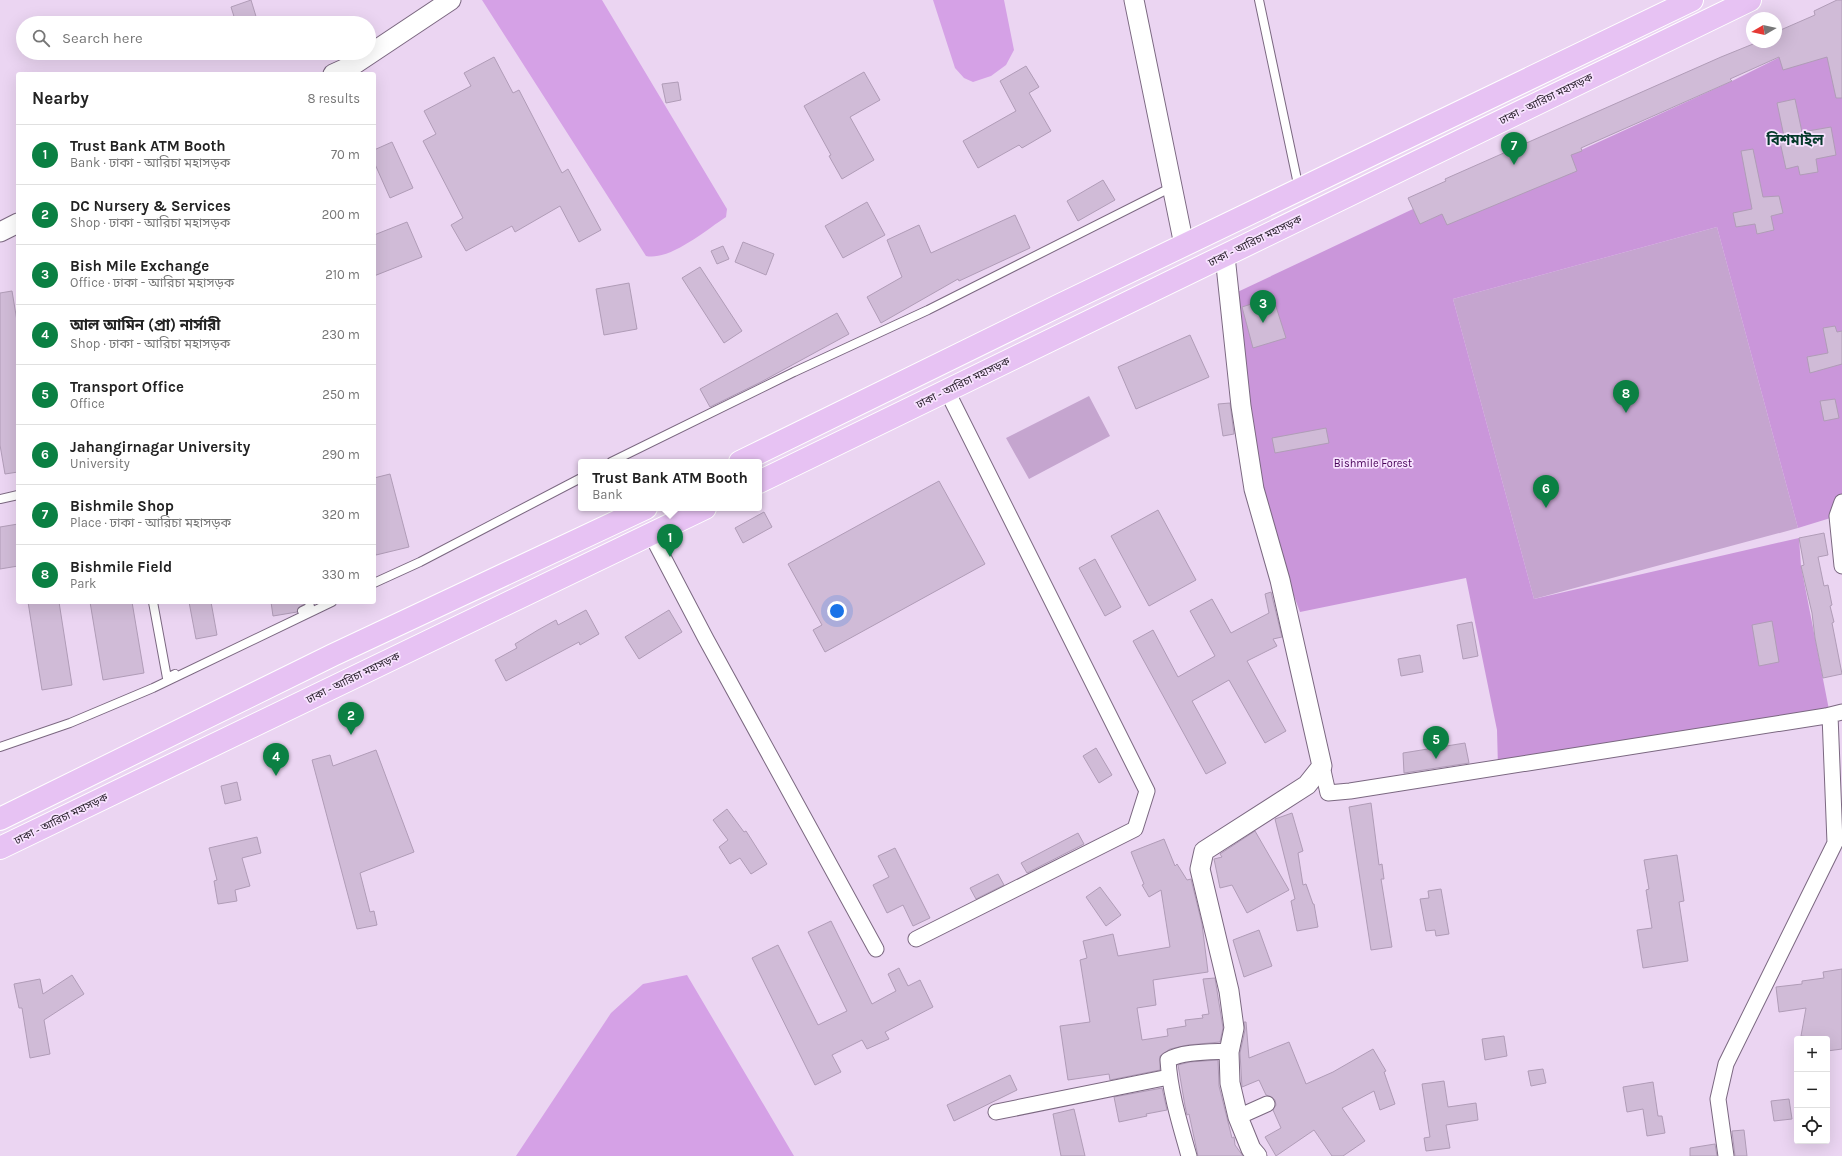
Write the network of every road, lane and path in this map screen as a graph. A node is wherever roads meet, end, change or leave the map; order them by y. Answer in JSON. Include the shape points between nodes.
{"nodes":[{"id":1,"x":451,"y":0,"type":"edge"},
{"id":2,"x":1134,"y":0,"type":"edge"},
{"id":3,"x":1259,"y":0,"type":"edge"},
{"id":4,"x":1692,"y":0,"type":"edge"},
{"id":5,"x":1750,"y":0,"type":"edge"},
{"id":6,"x":376,"y":50,"type":"edge"},
{"id":7,"x":361,"y":60,"type":"edge"},
{"id":8,"x":338,"y":72,"type":"edge"},
{"id":9,"x":1172,"y":187,"type":"junction"},
{"id":10,"x":1299,"y":190,"type":"junction"},
{"id":11,"x":16,"y":224,"type":"edge"},
{"id":12,"x":0,"y":232,"type":"edge"},
{"id":13,"x":1184,"y":245,"type":"junction"},
{"id":14,"x":1225,"y":256,"type":"junction"},
{"id":15,"x":947,"y":391,"type":"junction"},
{"id":16,"x":617,"y":459,"type":"edge"},
{"id":17,"x":746,"y":459,"type":"edge"},
{"id":18,"x":578,"y":480,"type":"edge"},
{"id":19,"x":762,"y":481,"type":"edge"},
{"id":20,"x":16,"y":495,"type":"edge"},
{"id":21,"x":0,"y":499,"type":"edge"},
{"id":22,"x":1842,"y":502,"type":"edge"},
{"id":23,"x":640,"y":511,"type":"edge"},
{"id":24,"x":699,"y":511,"type":"edge"},
{"id":25,"x":651,"y":534,"type":"junction"},
{"id":26,"x":1842,"y":566,"type":"edge"},
{"id":27,"x":376,"y":582,"type":"edge"},
{"id":28,"x":152,"y":604,"type":"edge"},
{"id":29,"x":309,"y":604,"type":"edge"},
{"id":30,"x":328,"y":604,"type":"edge"},
{"id":31,"x":1836,"y":713,"type":"edge"},
{"id":32,"x":0,"y":747,"type":"edge"},
{"id":33,"x":1322,"y":766,"type":"junction"},
{"id":34,"x":0,"y":819,"type":"edge"},
{"id":35,"x":0,"y":848,"type":"edge"},
{"id":36,"x":916,"y":939,"type":"dead end"},
{"id":37,"x":876,"y":949,"type":"dead end"},
{"id":38,"x":1230,"y":1051,"type":"junction"},
{"id":39,"x":1169,"y":1078,"type":"junction"},
{"id":40,"x":1267,"y":1104,"type":"dead end"},
{"id":41,"x":996,"y":1112,"type":"dead end"},
{"id":42,"x":1238,"y":1117,"type":"junction"},
{"id":43,"x":1189,"y":1156,"type":"edge"},
{"id":44,"x":1257,"y":1156,"type":"edge"},
{"id":45,"x":1726,"y":1156,"type":"edge"}],
"edges":[{"from":1,"to":6,"type":"street"},
{"from":2,"to":9,"type":"street"},
{"from":3,"to":10,"type":"lane"},
{"from":4,"to":10,"type":"highway"},
{"from":5,"to":14,"type":"highway","name":"ঢাকা - আরিচা মহাসড়ক"},
{"from":7,"to":8,"type":"street"},
{"from":9,"to":13,"type":"street"},
{"from":9,"to":16,"type":"lane","via":[[928,310],[794,372]]},
{"from":10,"to":13,"type":"highway"},
{"from":11,"to":12,"type":"street"},
{"from":13,"to":17,"type":"highway"},
{"from":14,"to":15,"type":"highway","name":"ঢাকা - আরিচা মহাসড়ক"},
{"from":14,"to":33,"type":"street","via":[[1241,406],[1254,489],[1280,580]]},
{"from":15,"to":19,"type":"highway","name":"ঢাকা - আরিচা মহাসড়ক"},
{"from":15,"to":36,"type":"street","via":[[1147,791],[1135,829]]},
{"from":18,"to":27,"type":"lane","via":[[420,562]]},
{"from":20,"to":21,"type":"lane"},
{"from":22,"to":26,"type":"street","via":[[1837,516]]},
{"from":23,"to":34,"type":"highway","via":[[333,655]]},
{"from":24,"to":25,"type":"highway","name":"ঢাকা - আরিচা মহাসড়ক"},
{"from":25,"to":35,"type":"highway","name":"ঢাকা - আরিচা মহাসড়ক"},
{"from":25,"to":37,"type":"street"},
{"from":28,"to":29,"type":"lane","via":[[167,678],[310,607]]},
{"from":30,"to":32,"type":"lane","via":[[153,688],[70,723]]},
{"from":31,"to":33,"type":"street","via":[[1350,792],[1328,793]]},
{"from":31,"to":45,"type":"street","via":[[1835,843],[1726,1064],[1718,1099]]},
{"from":33,"to":38,"type":"street","via":[[1307,784],[1204,851],[1200,869],[1229,991],[1234,1028]]},
{"from":38,"to":39,"type":"street","via":[[1171,1057],[1168,1060]]},
{"from":38,"to":42,"type":"street","via":[[1230,1084]]},
{"from":39,"to":41,"type":"street"},
{"from":39,"to":43,"type":"street","via":[[1175,1110]]},
{"from":40,"to":42,"type":"street"},
{"from":42,"to":44,"type":"street","via":[[1251,1150]]}]}
